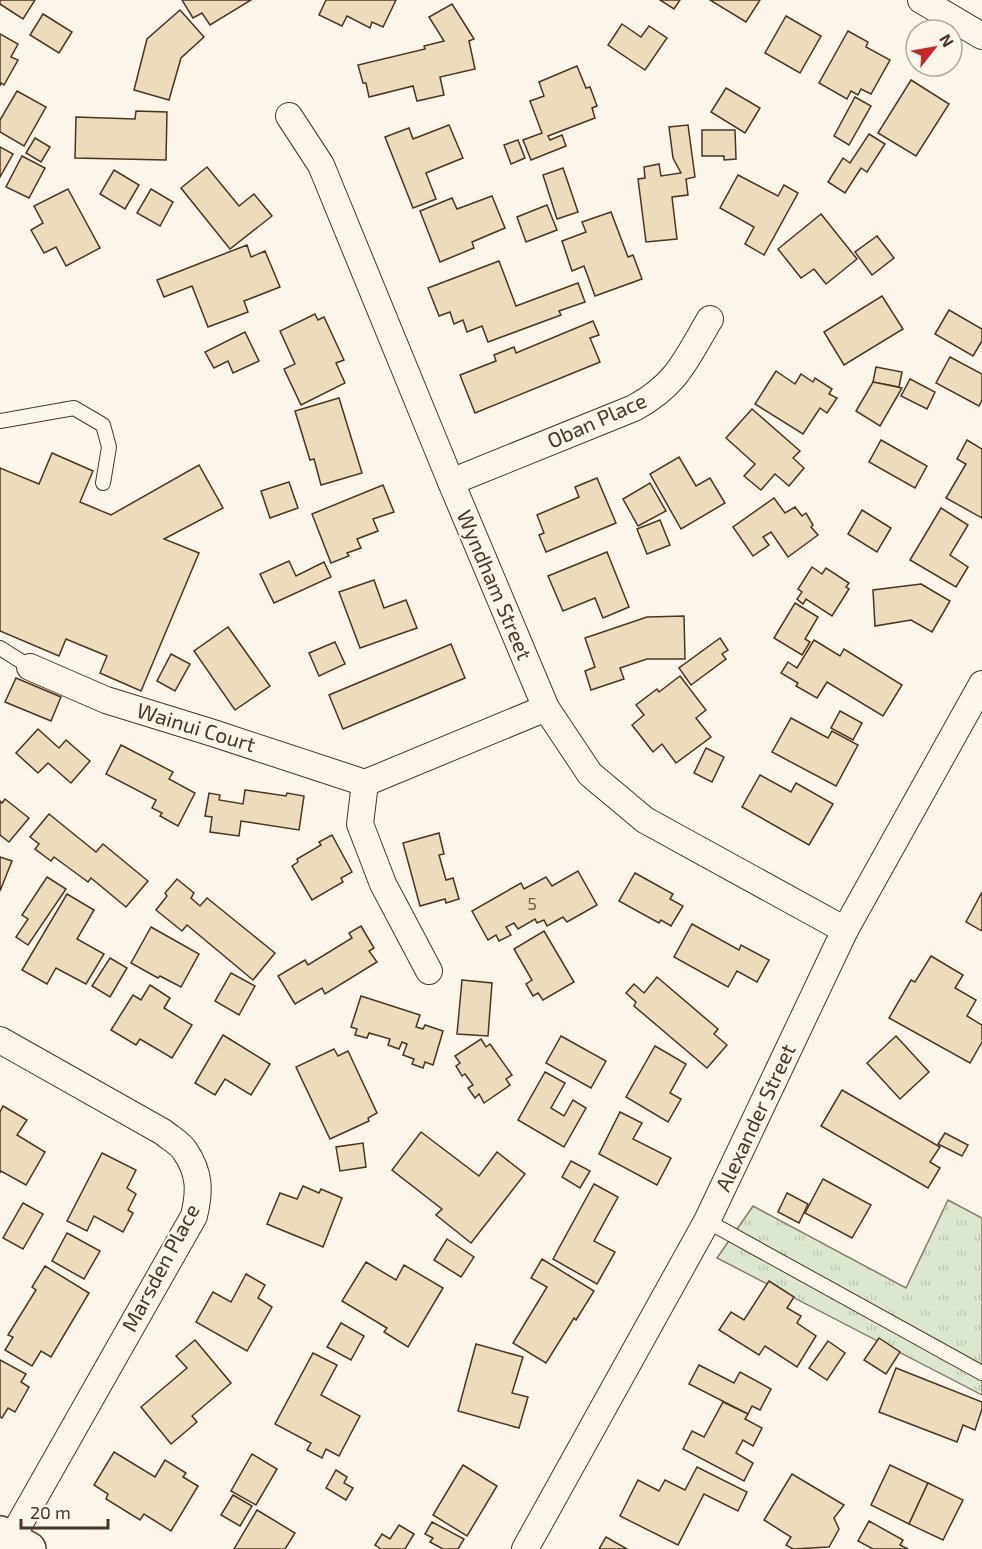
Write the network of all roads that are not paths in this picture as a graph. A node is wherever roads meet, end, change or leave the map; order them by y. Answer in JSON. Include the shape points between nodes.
{"nodes":[{"id":1,"x":921,"y":0,"type":"edge"},
{"id":2,"x":982,"y":36,"type":"edge"},
{"id":3,"x":289,"y":116,"type":"dead end"},
{"id":4,"x":710,"y":319,"type":"dead end"},
{"id":5,"x":0,"y":421,"type":"edge"},
{"id":6,"x":451,"y":482,"type":"junction"},
{"id":7,"x":103,"y":483,"type":"dead end"},
{"id":8,"x":0,"y":648,"type":"edge"},
{"id":9,"x":30,"y":667,"type":"joint"},
{"id":10,"x":982,"y":684,"type":"edge"},
{"id":11,"x":546,"y":708,"type":"junction"},
{"id":12,"x":365,"y":783,"type":"junction"},
{"id":13,"x":845,"y":930,"type":"junction"},
{"id":14,"x":429,"y":971,"type":"dead end"},
{"id":15,"x":0,"y":1040,"type":"edge"},
{"id":16,"x":707,"y":1221,"type":"junction"},
{"id":17,"x":982,"y":1373,"type":"edge"},
{"id":18,"x":13,"y":1540,"type":"edge"},
{"id":19,"x":525,"y":1549,"type":"edge"}],
"edges":[{"from":1,"to":2,"type":"street"},
{"from":3,"to":6,"type":"street","name":"Wyndham Street","via":[[321,165]]},
{"from":4,"to":6,"type":"street","name":"Oban Place","via":[[675,378],[654,397]]},
{"from":5,"to":7,"type":"lane","via":[[74,408],[103,425],[109,447]]},
{"from":6,"to":11,"type":"street","name":"Wyndham Street"},
{"from":8,"to":9,"type":"lane"},
{"from":9,"to":12,"type":"street","name":"Wainui Court","via":[[106,700]]},
{"from":10,"to":13,"type":"street","name":"Alexander Street"},
{"from":11,"to":12,"type":"street"},
{"from":11,"to":13,"type":"street","name":"Wyndham Street","via":[[590,774],[645,819]]},
{"from":12,"to":14,"type":"street","via":[[360,824],[383,884]]},
{"from":13,"to":16,"type":"street","name":"Alexander Street"},
{"from":15,"to":18,"type":"street","name":"Marsden Place","via":[[163,1132],[185,1149],[196,1172],[199,1193],[194,1216]]},
{"from":16,"to":17,"type":"lane"},
{"from":16,"to":19,"type":"street","name":"Alexander Street"}]}
